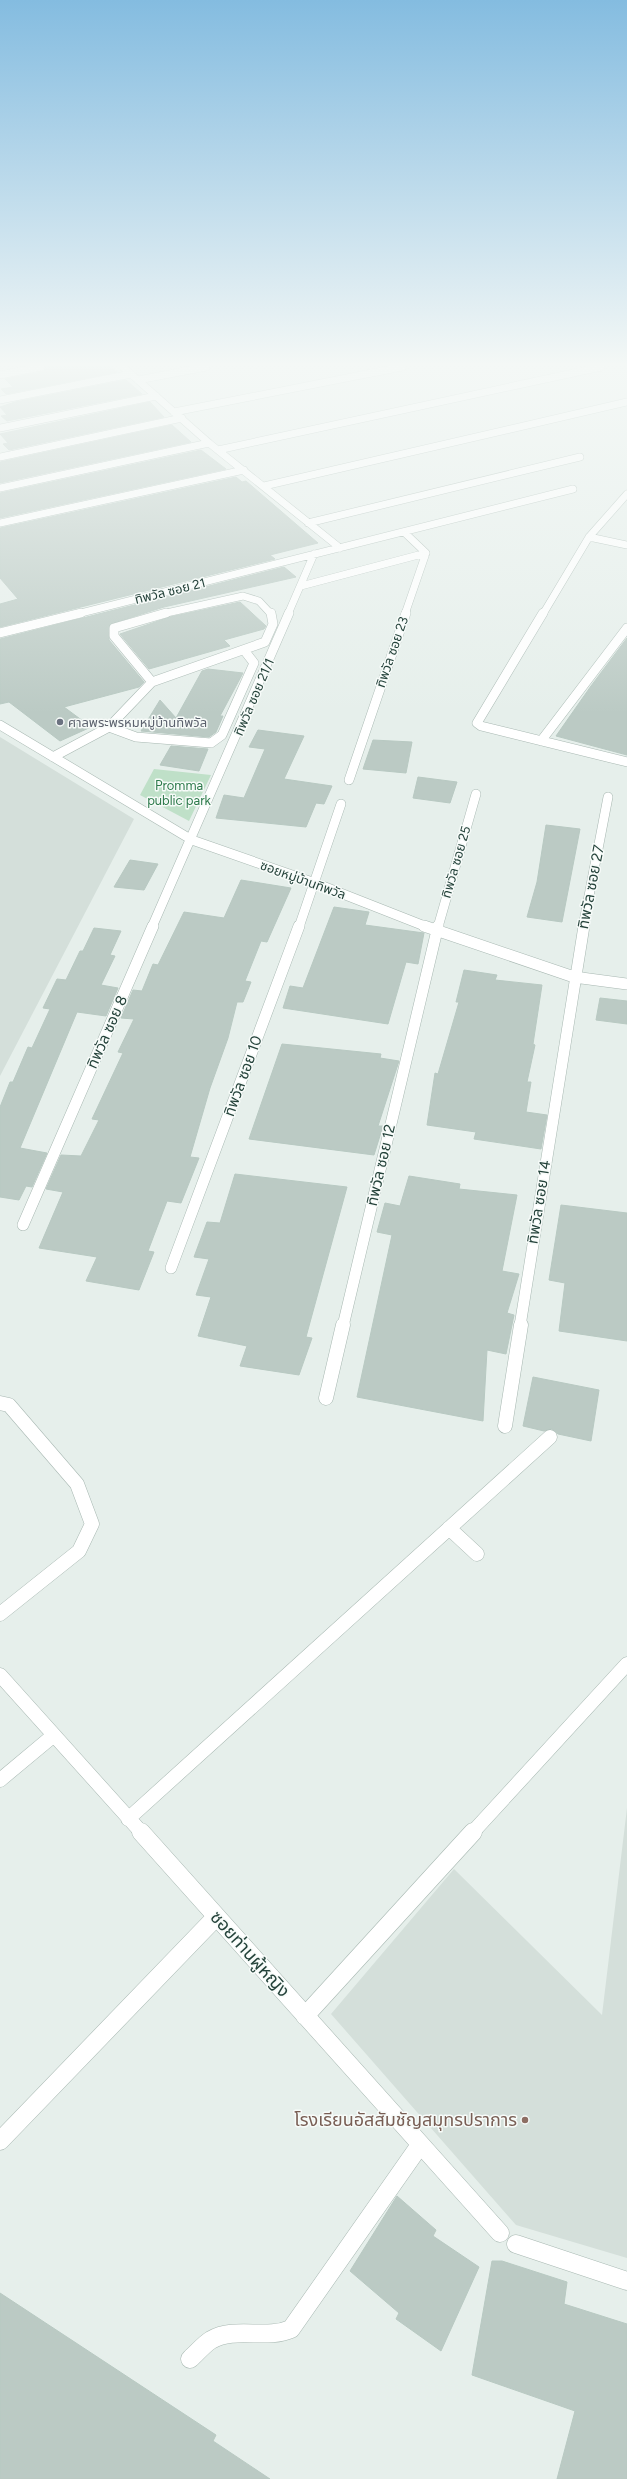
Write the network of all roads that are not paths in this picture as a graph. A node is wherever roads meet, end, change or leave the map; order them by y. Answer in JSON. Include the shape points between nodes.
{"nodes":[{"id":1,"x":25,"y":483,"type":"edge"},
{"id":2,"x":186,"y":483,"type":"edge"},
{"id":3,"x":260,"y":483,"type":"edge"},
{"id":4,"x":278,"y":483,"type":"edge"},
{"id":5,"x":474,"y":483,"type":"edge"},
{"id":6,"x":264,"y":486,"type":"junction"},
{"id":7,"x":0,"y":488,"type":"edge"},
{"id":8,"x":573,"y":490,"type":"dead end"},
{"id":9,"x":627,"y":494,"type":"edge"},
{"id":10,"x":0,"y":523,"type":"edge"},
{"id":11,"x":308,"y":523,"type":"junction"},
{"id":12,"x":404,"y":532,"type":"junction"},
{"id":13,"x":589,"y":537,"type":"junction"},
{"id":14,"x":627,"y":545,"type":"edge"},
{"id":15,"x":340,"y":548,"type":"junction"},
{"id":16,"x":426,"y":553,"type":"junction"},
{"id":17,"x":314,"y":554,"type":"junction"},
{"id":18,"x":301,"y":586,"type":"junction"},
{"id":19,"x":627,"y":628,"type":"edge"},
{"id":20,"x":0,"y":633,"type":"edge"},
{"id":21,"x":244,"y":650,"type":"junction"},
{"id":22,"x":152,"y":682,"type":"junction"},
{"id":23,"x":0,"y":725,"type":"edge"},
{"id":24,"x":109,"y":727,"type":"junction"},
{"id":25,"x":541,"y":741,"type":"junction"},
{"id":26,"x":53,"y":757,"type":"junction"},
{"id":27,"x":627,"y":762,"type":"edge"},
{"id":28,"x":349,"y":780,"type":"dead end"},
{"id":29,"x":476,"y":794,"type":"dead end"},
{"id":30,"x":608,"y":797,"type":"dead end"},
{"id":31,"x":340,"y":804,"type":"dead end"},
{"id":32,"x":192,"y":840,"type":"junction"},
{"id":33,"x":314,"y":883,"type":"junction"},
{"id":34,"x":437,"y":931,"type":"junction"},
{"id":35,"x":574,"y":977,"type":"junction"},
{"id":36,"x":627,"y":984,"type":"edge"},
{"id":37,"x":22,"y":1225,"type":"dead end"},
{"id":38,"x":171,"y":1268,"type":"dead end"},
{"id":39,"x":326,"y":1398,"type":"dead end"},
{"id":40,"x":0,"y":1403,"type":"edge"},
{"id":41,"x":505,"y":1426,"type":"dead end"},
{"id":42,"x":550,"y":1437,"type":"dead end"},
{"id":43,"x":449,"y":1528,"type":"junction"},
{"id":44,"x":477,"y":1554,"type":"dead end"},
{"id":45,"x":0,"y":1614,"type":"edge"},
{"id":46,"x":627,"y":1664,"type":"edge"},
{"id":47,"x":0,"y":1675,"type":"edge"},
{"id":48,"x":54,"y":1735,"type":"junction"},
{"id":49,"x":0,"y":1780,"type":"edge"},
{"id":50,"x":128,"y":1819,"type":"junction"},
{"id":51,"x":216,"y":1917,"type":"junction"},
{"id":52,"x":305,"y":2016,"type":"junction"},
{"id":53,"x":0,"y":2141,"type":"edge"},
{"id":54,"x":420,"y":2145,"type":"junction"},
{"id":55,"x":500,"y":2233,"type":"dead end"},
{"id":56,"x":516,"y":2244,"type":"dead end"},
{"id":57,"x":627,"y":2281,"type":"edge"},
{"id":58,"x":190,"y":2359,"type":"dead end"}],
"edges":[{"from":1,"to":7,"type":"street"},
{"from":2,"to":10,"type":"street"},
{"from":3,"to":6,"type":"street"},
{"from":4,"to":6,"type":"street"},
{"from":5,"to":11,"type":"street"},
{"from":6,"to":11,"type":"street"},
{"from":8,"to":12,"type":"street","name":"ทิพวัล ซอย 21"},
{"from":9,"to":13,"type":"street"},
{"from":11,"to":15,"type":"street"},
{"from":12,"to":15,"type":"street","name":"ทิพวัล ซอย 21"},
{"from":12,"to":16,"type":"street"},
{"from":13,"to":14,"type":"street"},
{"from":13,"to":25,"type":"street","via":[[477,723]]},
{"from":15,"to":17,"type":"street","name":"ทิพวัล ซอย 21"},
{"from":16,"to":18,"type":"street"},
{"from":16,"to":28,"type":"street","name":"ทิพวัล ซอย 23"},
{"from":17,"to":18,"type":"street","name":"ทิพวัล ซอย 21/1"},
{"from":17,"to":20,"type":"street","name":"ทิพวัล ซอย 21"},
{"from":18,"to":32,"type":"street","name":"ทิพวัล ซอย 21/1"},
{"from":19,"to":25,"type":"street"},
{"from":21,"to":22,"type":"street"},
{"from":21,"to":22,"type":"street","via":[[265,642],[273,624],[269,610],[255,597],[249,596],[164,613],[114,628],[114,636]]},
{"from":21,"to":24,"type":"street","via":[[254,663],[222,735],[211,743],[136,737]]},
{"from":22,"to":24,"type":"street"},
{"from":23,"to":26,"type":"street","name":"ซอยหมู่บ้านทิพวัล"},
{"from":24,"to":26,"type":"street"},
{"from":25,"to":27,"type":"street"},
{"from":26,"to":32,"type":"street","name":"ซอยหมู่บ้านทิพวัล"},
{"from":29,"to":34,"type":"street","name":"ทิพวัล ซอย 25"},
{"from":30,"to":35,"type":"street","name":"ทิพวัล ซอย 27"},
{"from":31,"to":33,"type":"street"},
{"from":32,"to":33,"type":"street","name":"ซอยหมู่บ้านทิพวัล"},
{"from":32,"to":37,"type":"street","name":"ทิพวัล ซอย 8"},
{"from":33,"to":34,"type":"street","name":"ซอยหมู่บ้านทิพวัล"},
{"from":33,"to":38,"type":"street","name":"ทิพวัล ซอย 10"},
{"from":34,"to":35,"type":"street","name":"ซอยหมู่บ้านทิพวัล"},
{"from":34,"to":39,"type":"street","name":"ทิพวัล ซอย 12"},
{"from":35,"to":36,"type":"street","name":"ซอยหมู่บ้านทิพวัล"},
{"from":35,"to":41,"type":"street","name":"ทิพวัล ซอย 14"},
{"from":40,"to":45,"type":"street","via":[[9,1405],[76,1484],[92,1524],[79,1551]]},
{"from":42,"to":43,"type":"street"},
{"from":43,"to":44,"type":"street"},
{"from":43,"to":50,"type":"street"},
{"from":46,"to":52,"type":"street"},
{"from":47,"to":48,"type":"street","name":"ซอยท่านผู้หญิง"},
{"from":48,"to":49,"type":"street"},
{"from":48,"to":50,"type":"street","name":"ซอยท่านผู้หญิง"},
{"from":50,"to":51,"type":"street","name":"ซอยท่านผู้หญิง"},
{"from":51,"to":52,"type":"street","name":"ซอยท่านผู้หญิง"},
{"from":51,"to":53,"type":"street"},
{"from":52,"to":54,"type":"street","name":"ซอยท่านผู้หญิง"},
{"from":54,"to":55,"type":"street","name":"ซอยท่านผู้หญิง"},
{"from":54,"to":58,"type":"street","via":[[291,2329],[283,2334],[266,2337],[233,2333],[212,2339]]},
{"from":56,"to":57,"type":"street"}]}
